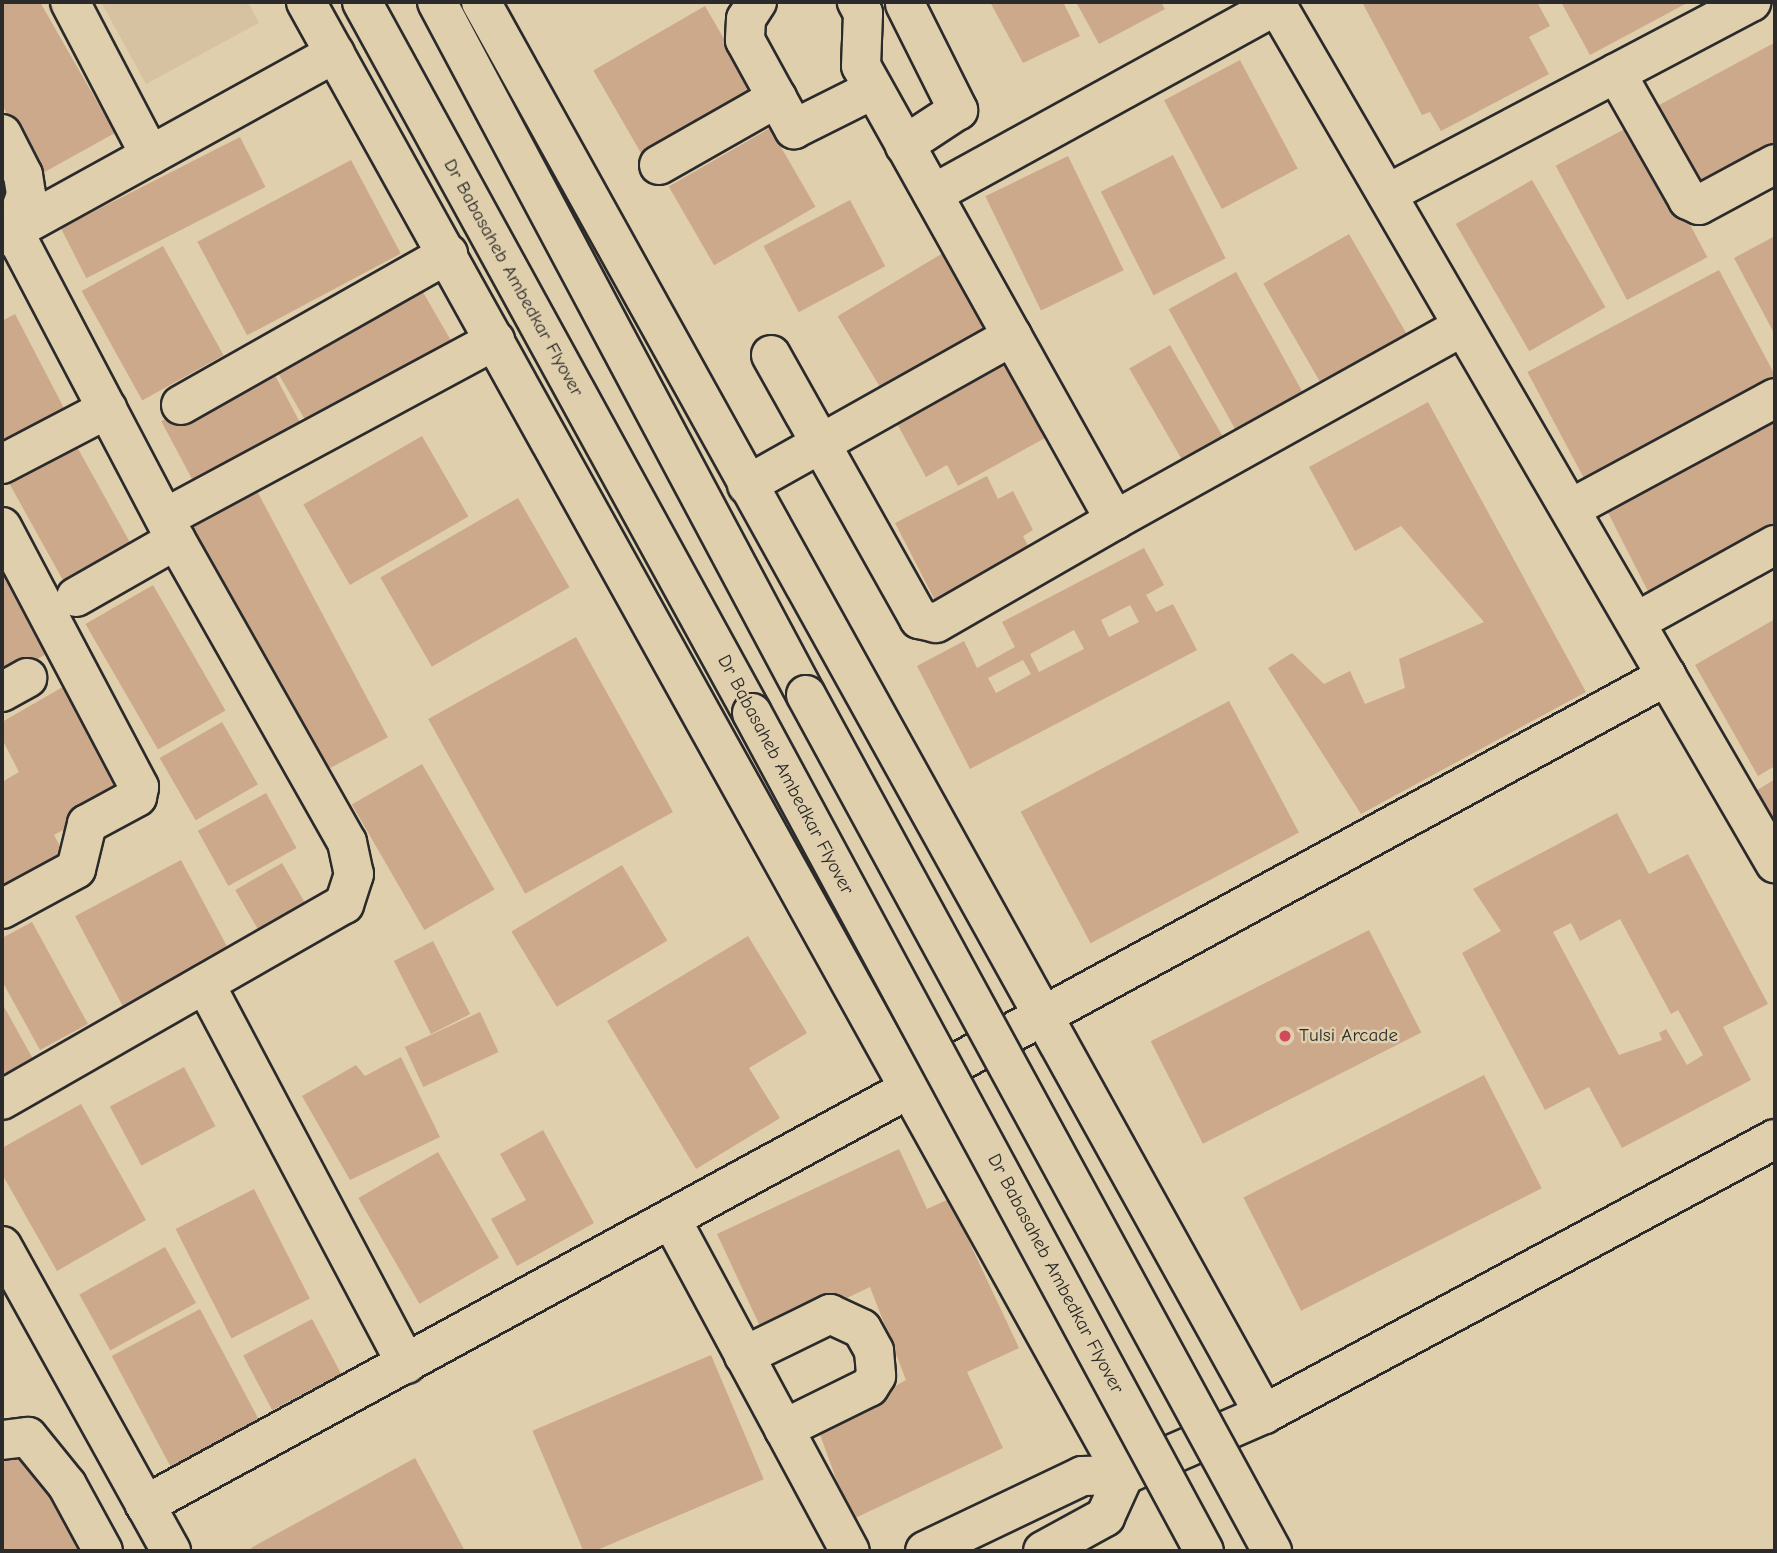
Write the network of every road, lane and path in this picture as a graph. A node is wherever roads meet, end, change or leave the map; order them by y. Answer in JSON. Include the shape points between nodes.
{"nodes":[{"id":1,"x":70,"y":2,"type":"edge"},
{"id":2,"x":306,"y":2,"type":"edge"},
{"id":3,"x":362,"y":2,"type":"edge"},
{"id":4,"x":437,"y":2,"type":"edge"},
{"id":5,"x":481,"y":2,"type":"edge"},
{"id":6,"x":757,"y":2,"type":"edge"},
{"id":7,"x":1751,"y":2,"type":"edge"},
{"id":8,"x":908,"y":3,"type":"edge"},
{"id":9,"x":1276,"y":3,"type":"edge"},
{"id":10,"x":860,"y":15,"type":"edge"},
{"id":11,"x":335,"y":53,"type":"junction"},
{"id":12,"x":1616,"y":73,"type":"junction"},
{"id":13,"x":874,"y":89,"type":"junction"},
{"id":14,"x":776,"y":98,"type":"junction"},
{"id":15,"x":2,"y":134,"type":"edge"},
{"id":16,"x":905,"y":145,"type":"junction"},
{"id":17,"x":150,"y":155,"type":"junction"},
{"id":18,"x":1775,"y":164,"type":"edge"},
{"id":19,"x":659,"y":165,"type":"dead end"},
{"id":20,"x":933,"y":194,"type":"junction"},
{"id":21,"x":1387,"y":194,"type":"junction"},
{"id":22,"x":7,"y":234,"type":"edge"},
{"id":23,"x":448,"y":254,"type":"junction"},
{"id":24,"x":1463,"y":326,"type":"junction"},
{"id":25,"x":1012,"y":336,"type":"junction"},
{"id":26,"x":495,"y":340,"type":"junction"},
{"id":27,"x":771,"y":355,"type":"dead end"},
{"id":28,"x":1775,"y":398,"type":"edge"},
{"id":29,"x":181,"y":405,"type":"dead end"},
{"id":30,"x":107,"y":409,"type":"junction"},
{"id":31,"x":821,"y":444,"type":"junction"},
{"id":32,"x":2,"y":464,"type":"edge"},
{"id":33,"x":747,"y":485,"type":"junction"},
{"id":34,"x":1570,"y":509,"type":"junction"},
{"id":35,"x":1115,"y":520,"type":"junction"},
{"id":36,"x":2,"y":527,"type":"edge"},
{"id":37,"x":170,"y":529,"type":"junction"},
{"id":38,"x":1775,"y":545,"type":"edge"},
{"id":39,"x":76,"y":597,"type":"dead end"},
{"id":40,"x":1636,"y":622,"type":"junction"},
{"id":41,"x":1667,"y":676,"type":"junction"},
{"id":42,"x":1775,"y":863,"type":"edge"},
{"id":43,"x":2,"y":909,"type":"edge"},
{"id":44,"x":205,"y":984,"type":"junction"},
{"id":45,"x":1039,"y":1016,"type":"junction"},
{"id":46,"x":913,"y":1087,"type":"junction"},
{"id":47,"x":2,"y":1100,"type":"edge"},
{"id":48,"x":1775,"y":1139,"type":"edge"},
{"id":49,"x":671,"y":1219,"type":"junction"},
{"id":50,"x":2,"y":1246,"type":"edge"},
{"id":51,"x":744,"y":1356,"type":"junction"},
{"id":52,"x":406,"y":1364,"type":"junction"},
{"id":53,"x":1264,"y":1414,"type":"junction"},
{"id":54,"x":784,"y":1429,"type":"junction"},
{"id":55,"x":2,"y":1440,"type":"edge"},
{"id":56,"x":1124,"y":1475,"type":"junction"},
{"id":57,"x":145,"y":1505,"type":"junction"},
{"id":58,"x":103,"y":1551,"type":"edge"},
{"id":59,"x":171,"y":1551,"type":"edge"},
{"id":60,"x":849,"y":1551,"type":"edge"},
{"id":61,"x":925,"y":1551,"type":"edge"},
{"id":62,"x":1043,"y":1551,"type":"edge"},
{"id":63,"x":1204,"y":1551,"type":"edge"},
{"id":64,"x":1272,"y":1551,"type":"edge"}],
"edges":[{"from":1,"to":17,"type":"street"},
{"from":2,"to":11,"type":"street"},
{"from":3,"to":63,"type":"street","name":"Dr Babasaheb Ambedkar Flyover","bridge":true},
{"from":4,"to":64,"type":"street","bridge":true,"via":[[806,695]]},
{"from":5,"to":33,"type":"street"},
{"from":6,"to":14,"type":"street","via":[[746,19],[745,40]]},
{"from":7,"to":12,"type":"street"},
{"from":8,"to":10,"type":"street"},
{"from":8,"to":16,"type":"street","via":[[958,110]]},
{"from":9,"to":20,"type":"street"},
{"from":9,"to":21,"type":"street"},
{"from":10,"to":13,"type":"street","via":[[861,66]]},
{"from":11,"to":17,"type":"street"},
{"from":11,"to":23,"type":"street"},
{"from":12,"to":18,"type":"street","via":[[1688,200],[1699,205]]},
{"from":12,"to":21,"type":"street"},
{"from":13,"to":14,"type":"street","via":[[794,129]]},
{"from":13,"to":16,"type":"street"},
{"from":14,"to":19,"type":"street"},
{"from":15,"to":22,"type":"street","via":[[26,195]]},
{"from":16,"to":20,"type":"street"},
{"from":17,"to":22,"type":"street"},
{"from":20,"to":25,"type":"street"},
{"from":21,"to":24,"type":"street"},
{"from":22,"to":30,"type":"street"},
{"from":23,"to":26,"type":"street"},
{"from":23,"to":29,"type":"street"},
{"from":24,"to":34,"type":"street"},
{"from":24,"to":35,"type":"street"},
{"from":25,"to":31,"type":"street"},
{"from":25,"to":35,"type":"street"},
{"from":26,"to":37,"type":"street"},
{"from":26,"to":46,"type":"street"},
{"from":27,"to":31,"type":"street"},
{"from":28,"to":34,"type":"street"},
{"from":30,"to":32,"type":"street"},
{"from":30,"to":37,"type":"street"},
{"from":31,"to":33,"type":"street"},
{"from":31,"to":35,"type":"street","via":[[919,619],[936,623]]},
{"from":33,"to":45,"type":"street"},
{"from":34,"to":40,"type":"street"},
{"from":36,"to":43,"type":"street","via":[[139,787],[136,797],[87,824],[76,869]]},
{"from":37,"to":39,"type":"street"},
{"from":37,"to":44,"type":"street","via":[[347,842],[354,874],[344,904]]},
{"from":38,"to":40,"type":"street"},
{"from":40,"to":41,"type":"street"},
{"from":41,"to":42,"type":"street"},
{"from":41,"to":45,"type":"street"},
{"from":44,"to":47,"type":"street"},
{"from":44,"to":52,"type":"street"},
{"from":45,"to":46,"type":"street"},
{"from":45,"to":53,"type":"street"},
{"from":46,"to":49,"type":"street"},
{"from":46,"to":56,"type":"street"},
{"from":48,"to":53,"type":"street"},
{"from":49,"to":51,"type":"street"},
{"from":49,"to":52,"type":"street"},
{"from":50,"to":57,"type":"street"},
{"from":51,"to":54,"type":"street"},
{"from":51,"to":54,"type":"street","via":[[830,1314],[862,1329],[874,1351],[876,1376],[869,1387]]},
{"from":52,"to":57,"type":"street"},
{"from":53,"to":56,"type":"street"},
{"from":54,"to":60,"type":"street"},
{"from":55,"to":58,"type":"street","via":[[28,1437],[66,1485]]},
{"from":56,"to":61,"type":"street","via":[[1082,1476]]},
{"from":56,"to":62,"type":"street","via":[[1105,1517]]},
{"from":57,"to":59,"type":"street"}]}
